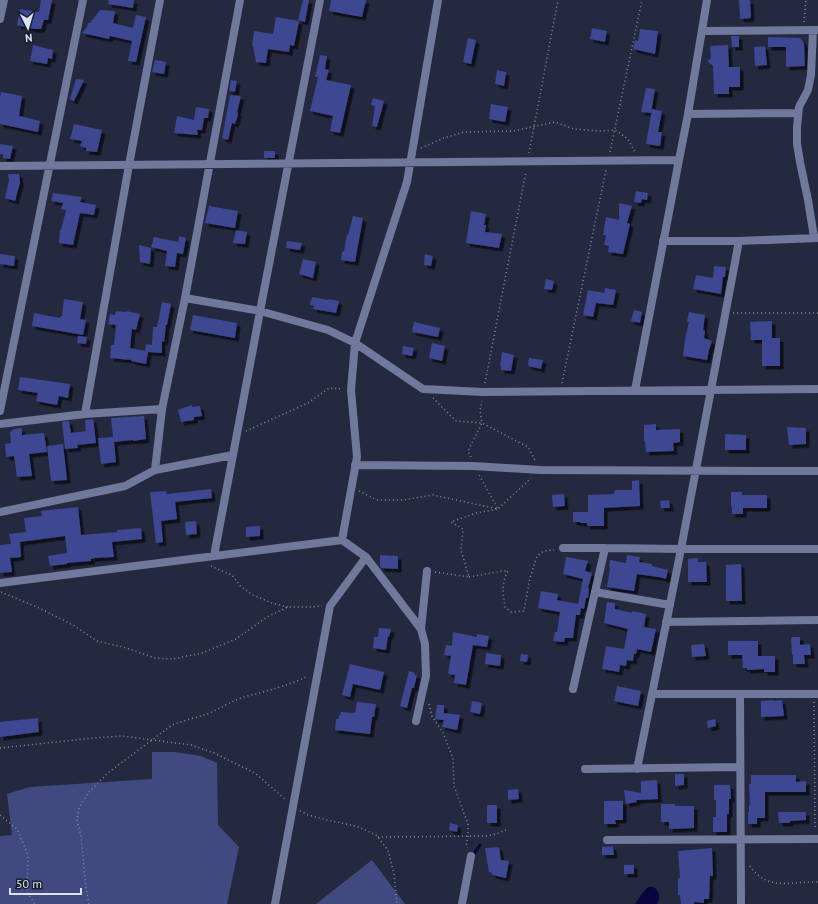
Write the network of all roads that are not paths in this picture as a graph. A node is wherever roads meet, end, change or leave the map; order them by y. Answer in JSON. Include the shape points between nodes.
{"nodes":[{"id":1,"x":4,"y":0,"type":"edge"},
{"id":2,"x":83,"y":0,"type":"edge"},
{"id":3,"x":160,"y":0,"type":"edge"},
{"id":4,"x":240,"y":0,"type":"edge"},
{"id":5,"x":320,"y":0,"type":"edge"},
{"id":6,"x":438,"y":0,"type":"edge"},
{"id":7,"x":707,"y":0,"type":"edge"},
{"id":8,"x":0,"y":19,"type":"edge"},
{"id":9,"x":815,"y":30,"type":"edge"},
{"id":10,"x":703,"y":31,"type":"junction"},
{"id":11,"x":798,"y":113,"type":"junction"},
{"id":12,"x":688,"y":114,"type":"junction"},
{"id":13,"x":679,"y":160,"type":"junction"},
{"id":14,"x":410,"y":163,"type":"junction"},
{"id":15,"x":211,"y":164,"type":"junction"},
{"id":16,"x":289,"y":164,"type":"junction"},
{"id":17,"x":129,"y":165,"type":"junction"},
{"id":18,"x":0,"y":166,"type":"edge"},
{"id":19,"x":49,"y":166,"type":"junction"},
{"id":20,"x":816,"y":238,"type":"edge"},
{"id":21,"x":663,"y":241,"type":"junction"},
{"id":22,"x":739,"y":241,"type":"junction"},
{"id":23,"x":186,"y":298,"type":"junction"},
{"id":24,"x":260,"y":311,"type":"junction"},
{"id":25,"x":355,"y":343,"type":"junction"},
{"id":26,"x":818,"y":389,"type":"edge"},
{"id":27,"x":635,"y":390,"type":"junction"},
{"id":28,"x":712,"y":390,"type":"junction"},
{"id":29,"x":162,"y":409,"type":"junction"},
{"id":30,"x":0,"y":411,"type":"edge"},
{"id":31,"x":85,"y":414,"type":"junction"},
{"id":32,"x":0,"y":424,"type":"edge"},
{"id":33,"x":233,"y":455,"type":"junction"},
{"id":34,"x":355,"y":465,"type":"junction"},
{"id":35,"x":155,"y":470,"type":"junction"},
{"id":36,"x":696,"y":471,"type":"junction"},
{"id":37,"x":818,"y":471,"type":"edge"},
{"id":38,"x":0,"y":512,"type":"edge"},
{"id":39,"x":342,"y":540,"type":"junction"},
{"id":40,"x":563,"y":548,"type":"road end"},
{"id":41,"x":605,"y":548,"type":"junction"},
{"id":42,"x":681,"y":549,"type":"junction"},
{"id":43,"x":818,"y":549,"type":"edge"},
{"id":44,"x":214,"y":556,"type":"junction"},
{"id":45,"x":366,"y":557,"type":"junction"},
{"id":46,"x":427,"y":571,"type":"road end"},
{"id":47,"x":0,"y":583,"type":"edge"},
{"id":48,"x":595,"y":592,"type":"junction"},
{"id":49,"x":670,"y":605,"type":"junction"},
{"id":50,"x":818,"y":620,"type":"edge"},
{"id":51,"x":666,"y":622,"type":"junction"},
{"id":52,"x":420,"y":629,"type":"junction"},
{"id":53,"x":573,"y":689,"type":"dead end"},
{"id":54,"x":652,"y":694,"type":"junction"},
{"id":55,"x":740,"y":694,"type":"junction"},
{"id":56,"x":816,"y":694,"type":"edge"},
{"id":57,"x":416,"y":721,"type":"dead end"},
{"id":58,"x":740,"y":767,"type":"junction"},
{"id":59,"x":585,"y":769,"type":"dead end"},
{"id":60,"x":637,"y":769,"type":"junction"},
{"id":61,"x":740,"y":839,"type":"junction"},
{"id":62,"x":816,"y":839,"type":"edge"},
{"id":63,"x":606,"y":840,"type":"dead end"},
{"id":64,"x":471,"y":856,"type":"road end"},
{"id":65,"x":275,"y":904,"type":"edge"},
{"id":66,"x":462,"y":904,"type":"edge"},
{"id":67,"x":741,"y":904,"type":"edge"}],
"edges":[{"from":1,"to":8,"type":"street"},
{"from":2,"to":19,"type":"street"},
{"from":3,"to":17,"type":"street"},
{"from":4,"to":15,"type":"street"},
{"from":5,"to":16,"type":"street"},
{"from":6,"to":14,"type":"street"},
{"from":7,"to":10,"type":"street"},
{"from":9,"to":10,"type":"street"},
{"from":9,"to":11,"type":"street","via":[[808,90]]},
{"from":10,"to":12,"type":"street"},
{"from":11,"to":12,"type":"street"},
{"from":11,"to":20,"type":"street","via":[[797,144]]},
{"from":12,"to":13,"type":"street"},
{"from":13,"to":14,"type":"street"},
{"from":13,"to":21,"type":"street"},
{"from":14,"to":16,"type":"street"},
{"from":14,"to":25,"type":"street","via":[[407,182]]},
{"from":15,"to":16,"type":"street"},
{"from":15,"to":17,"type":"street"},
{"from":15,"to":23,"type":"street"},
{"from":16,"to":24,"type":"street"},
{"from":17,"to":19,"type":"street"},
{"from":17,"to":31,"type":"street"},
{"from":18,"to":19,"type":"street"},
{"from":19,"to":30,"type":"street"},
{"from":20,"to":22,"type":"street"},
{"from":21,"to":22,"type":"street"},
{"from":21,"to":27,"type":"street"},
{"from":22,"to":28,"type":"street"},
{"from":23,"to":24,"type":"street"},
{"from":23,"to":29,"type":"street"},
{"from":24,"to":25,"type":"street","via":[[328,330]]},
{"from":24,"to":33,"type":"street"},
{"from":25,"to":27,"type":"street","via":[[423,389],[483,392]]},
{"from":25,"to":34,"type":"street","via":[[352,390],[357,457]]},
{"from":26,"to":28,"type":"street"},
{"from":27,"to":28,"type":"street"},
{"from":28,"to":36,"type":"street"},
{"from":29,"to":31,"type":"street"},
{"from":29,"to":35,"type":"street"},
{"from":31,"to":32,"type":"street"},
{"from":33,"to":35,"type":"street"},
{"from":33,"to":44,"type":"street"},
{"from":34,"to":36,"type":"street"},
{"from":34,"to":39,"type":"street"},
{"from":35,"to":38,"type":"street","via":[[125,486]]},
{"from":36,"to":37,"type":"street"},
{"from":36,"to":42,"type":"street"},
{"from":39,"to":44,"type":"street"},
{"from":39,"to":45,"type":"street"},
{"from":40,"to":41,"type":"street"},
{"from":41,"to":42,"type":"street"},
{"from":41,"to":48,"type":"street"},
{"from":42,"to":43,"type":"street"},
{"from":42,"to":49,"type":"street"},
{"from":44,"to":47,"type":"street"},
{"from":45,"to":52,"type":"street"},
{"from":45,"to":65,"type":"street","via":[[330,606]]},
{"from":46,"to":52,"type":"street"},
{"from":48,"to":49,"type":"street"},
{"from":48,"to":53,"type":"street"},
{"from":49,"to":51,"type":"street"},
{"from":50,"to":51,"type":"street"},
{"from":51,"to":54,"type":"street"},
{"from":52,"to":57,"type":"street","via":[[425,644],[426,676]]},
{"from":54,"to":55,"type":"street"},
{"from":54,"to":60,"type":"street"},
{"from":55,"to":56,"type":"street"},
{"from":55,"to":58,"type":"street"},
{"from":58,"to":60,"type":"street"},
{"from":58,"to":61,"type":"street"},
{"from":59,"to":60,"type":"street"},
{"from":61,"to":62,"type":"street"},
{"from":61,"to":63,"type":"street"},
{"from":61,"to":67,"type":"street"},
{"from":64,"to":66,"type":"street"}]}
